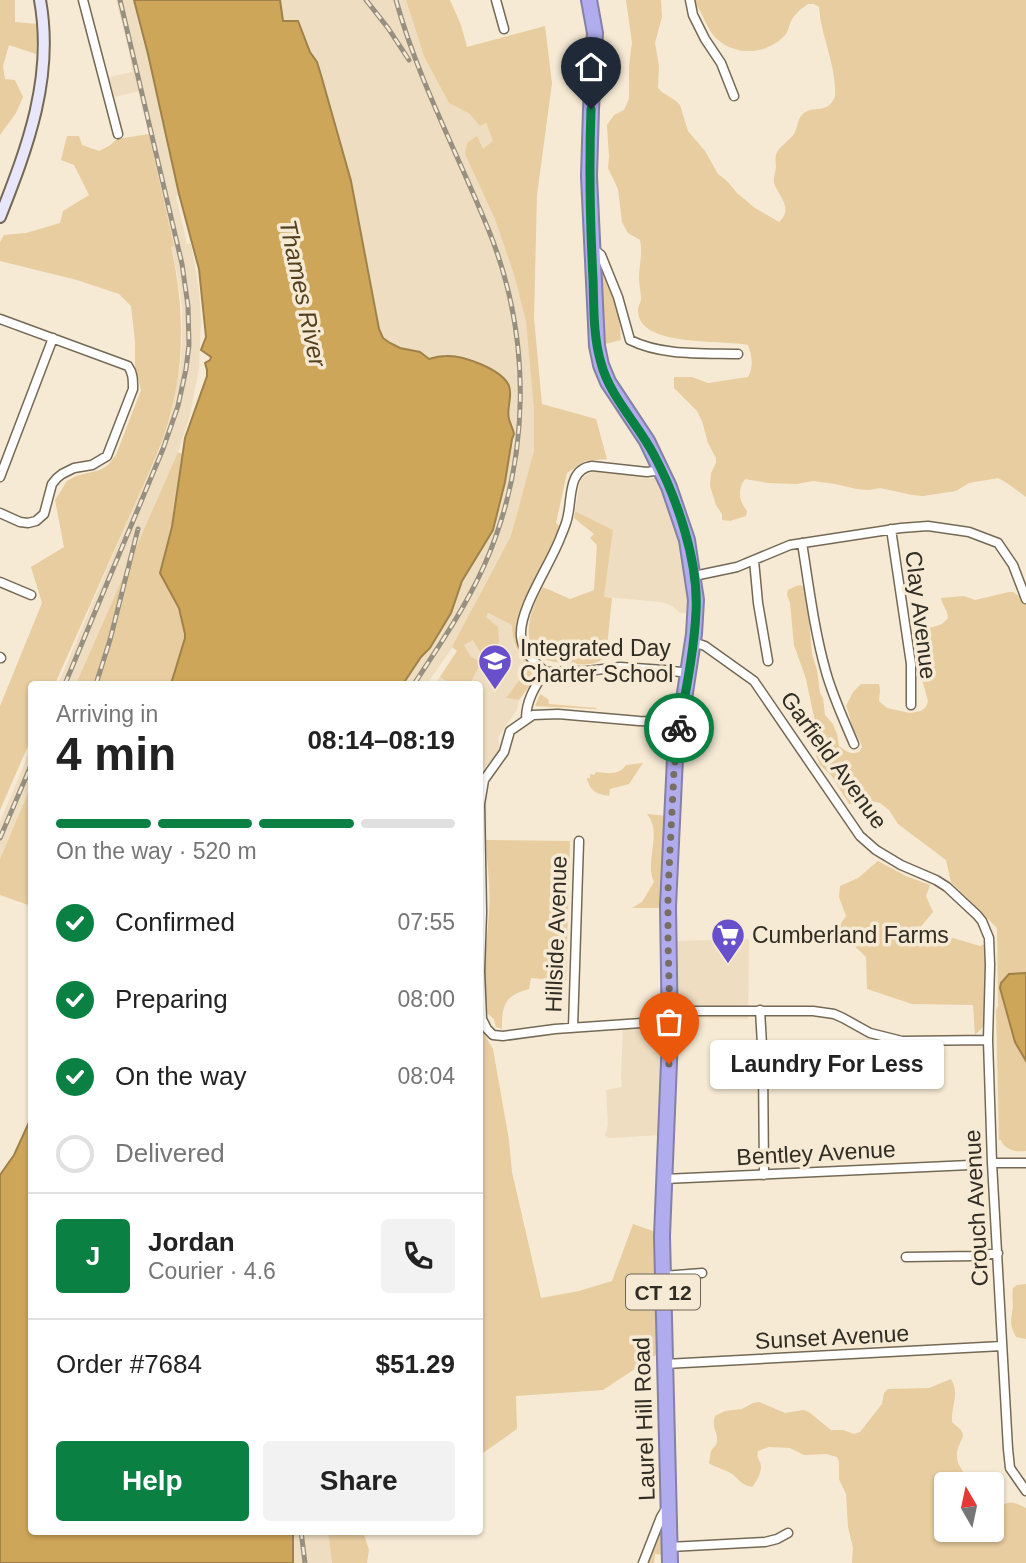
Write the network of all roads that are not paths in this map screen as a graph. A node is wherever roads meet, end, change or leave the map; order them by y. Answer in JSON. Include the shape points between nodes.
{"nodes":[{"id":1,"x":40,"y":0,"type":"edge"},
{"id":2,"x":83,"y":0,"type":"edge"},
{"id":3,"x":496,"y":0,"type":"edge"},
{"id":4,"x":589,"y":0,"type":"edge"},
{"id":5,"x":690,"y":0,"type":"edge"},
{"id":6,"x":504,"y":29,"type":"dead end"},
{"id":7,"x":734,"y":96,"type":"dead end"},
{"id":8,"x":118,"y":134,"type":"dead end"},
{"id":9,"x":0,"y":217,"type":"edge"},
{"id":10,"x":592,"y":248,"type":"junction"},
{"id":11,"x":0,"y":319,"type":"edge"},
{"id":12,"x":53,"y":338,"type":"junction"},
{"id":13,"x":738,"y":354,"type":"dead end"},
{"id":14,"x":662,"y":470,"type":"junction"},
{"id":15,"x":0,"y":477,"type":"edge"},
{"id":16,"x":0,"y":513,"type":"edge"},
{"id":17,"x":891,"y":529,"type":"junction"},
{"id":18,"x":802,"y":543,"type":"junction"},
{"id":19,"x":754,"y":560,"type":"junction"},
{"id":20,"x":694,"y":576,"type":"junction"},
{"id":21,"x":0,"y":582,"type":"edge"},
{"id":22,"x":31,"y":595,"type":"dead end"},
{"id":23,"x":1026,"y":599,"type":"edge"},
{"id":24,"x":693,"y":642,"type":"junction"},
{"id":25,"x":768,"y":661,"type":"dead end"},
{"id":26,"x":545,"y":672,"type":"junction"},
{"id":27,"x":689,"y":673,"type":"junction"},
{"id":28,"x":911,"y":705,"type":"dead end"},
{"id":29,"x":526,"y":719,"type":"junction"},
{"id":30,"x":680,"y":723,"type":"junction"},
{"id":31,"x":854,"y":744,"type":"dead end"},
{"id":32,"x":483,"y":787,"type":"edge"},
{"id":33,"x":579,"y":841,"type":"dead end"},
{"id":34,"x":982,"y":920,"type":"joint"},
{"id":35,"x":760,"y":1010,"type":"junction"},
{"id":36,"x":670,"y":1016,"type":"junction"},
{"id":37,"x":483,"y":1021,"type":"edge"},
{"id":38,"x":573,"y":1028,"type":"junction"},
{"id":39,"x":988,"y":1040,"type":"junction"},
{"id":40,"x":992,"y":1163,"type":"junction"},
{"id":41,"x":1026,"y":1163,"type":"edge"},
{"id":42,"x":970,"y":1166,"type":"dead end"},
{"id":43,"x":764,"y":1175,"type":"junction"},
{"id":44,"x":664,"y":1179,"type":"junction"},
{"id":45,"x":998,"y":1253,"type":"junction"},
{"id":46,"x":906,"y":1257,"type":"dead end"},
{"id":47,"x":702,"y":1273,"type":"dead end"},
{"id":48,"x":663,"y":1276,"type":"junction"},
{"id":49,"x":1002,"y":1346,"type":"junction"},
{"id":50,"x":665,"y":1364,"type":"junction"},
{"id":51,"x":1026,"y":1491,"type":"edge"},
{"id":52,"x":669,"y":1505,"type":"junction"},
{"id":53,"x":788,"y":1533,"type":"dead end"},
{"id":54,"x":670,"y":1547,"type":"junction"},
{"id":55,"x":643,"y":1563,"type":"edge"},
{"id":56,"x":670,"y":1563,"type":"edge"}],
"edges":[{"from":1,"to":9,"type":"main road","via":[[44,33],[36,112]]},
{"from":2,"to":8,"type":"street"},
{"from":3,"to":6,"type":"street"},
{"from":4,"to":10,"type":"highway","number":"CT 12","via":[[595,37],[589,161]]},
{"from":5,"to":7,"type":"street","via":[[693,15]]},
{"from":10,"to":13,"type":"street","via":[[606,265],[630,340],[676,352]]},
{"from":10,"to":14,"type":"highway","number":"CT 12","via":[[601,365]]},
{"from":11,"to":12,"type":"street"},
{"from":12,"to":15,"type":"street"},
{"from":12,"to":16,"type":"street","via":[[128,366],[133,389],[107,456],[57,478],[44,514],[36,521],[19,522]]},
{"from":14,"to":20,"type":"highway","number":"CT 12"},
{"from":14,"to":26,"type":"street","via":[[592,466],[576,475],[561,538],[521,631],[525,649]]},
{"from":17,"to":18,"type":"street"},
{"from":17,"to":23,"type":"street","via":[[934,526],[995,541],[1013,565]]},
{"from":17,"to":28,"type":"street","name":"Clay Avenue","via":[[910,656]]},
{"from":18,"to":19,"type":"street"},
{"from":18,"to":31,"type":"street","via":[[822,658]]},
{"from":19,"to":20,"type":"street"},
{"from":19,"to":25,"type":"street"},
{"from":20,"to":24,"type":"highway","number":"CT 12"},
{"from":21,"to":22,"type":"street"},
{"from":24,"to":27,"type":"highway","number":"CT 12"},
{"from":24,"to":34,"type":"street","name":"Garfield Avenue","via":[[754,681],[860,836],[901,865],[947,887]]},
{"from":26,"to":27,"type":"street","via":[[620,667]]},
{"from":26,"to":29,"type":"street","via":[[530,698]]},
{"from":27,"to":30,"type":"highway","number":"CT 12"},
{"from":29,"to":30,"type":"street","via":[[541,714]]},
{"from":29,"to":32,"type":"street","via":[[510,731],[504,752]]},
{"from":30,"to":36,"type":"highway","number":"CT 12","via":[[668,891]]},
{"from":33,"to":38,"type":"street","name":"Hillside Avenue"},
{"from":34,"to":39,"type":"street","name":"Crouch Avenue","via":[[989,938]]},
{"from":35,"to":36,"type":"street"},
{"from":35,"to":39,"type":"street","via":[[828,1013],[870,1033],[902,1041]]},
{"from":35,"to":43,"type":"street"},
{"from":36,"to":38,"type":"street"},
{"from":36,"to":44,"type":"highway","name":"Laurel Hill Road","number":"CT 12"},
{"from":37,"to":38,"type":"street","via":[[498,1036]]},
{"from":39,"to":40,"type":"street","name":"Crouch Avenue"},
{"from":40,"to":41,"type":"street"},
{"from":40,"to":45,"type":"street","name":"Crouch Avenue"},
{"from":42,"to":43,"type":"street","name":"Bentley Avenue"},
{"from":43,"to":44,"type":"street","name":"Bentley Avenue"},
{"from":44,"to":48,"type":"highway","name":"Laurel Hill Road","number":"CT 12"},
{"from":45,"to":46,"type":"street"},
{"from":45,"to":49,"type":"street","name":"Crouch Avenue"},
{"from":47,"to":48,"type":"street"},
{"from":48,"to":50,"type":"highway","name":"Laurel Hill Road","number":"CT 12"},
{"from":49,"to":50,"type":"street","name":"Sunset Avenue"},
{"from":49,"to":51,"type":"street","name":"Crouch Avenue","via":[[1010,1468]]},
{"from":50,"to":52,"type":"highway","name":"Laurel Hill Road","number":"CT 12"},
{"from":52,"to":54,"type":"highway","name":"Laurel Hill Road","number":"CT 12"},
{"from":52,"to":55,"type":"street"},
{"from":53,"to":54,"type":"street","via":[[765,1542]]},
{"from":54,"to":56,"type":"highway","name":"Laurel Hill Road","number":"CT 12"}]}
